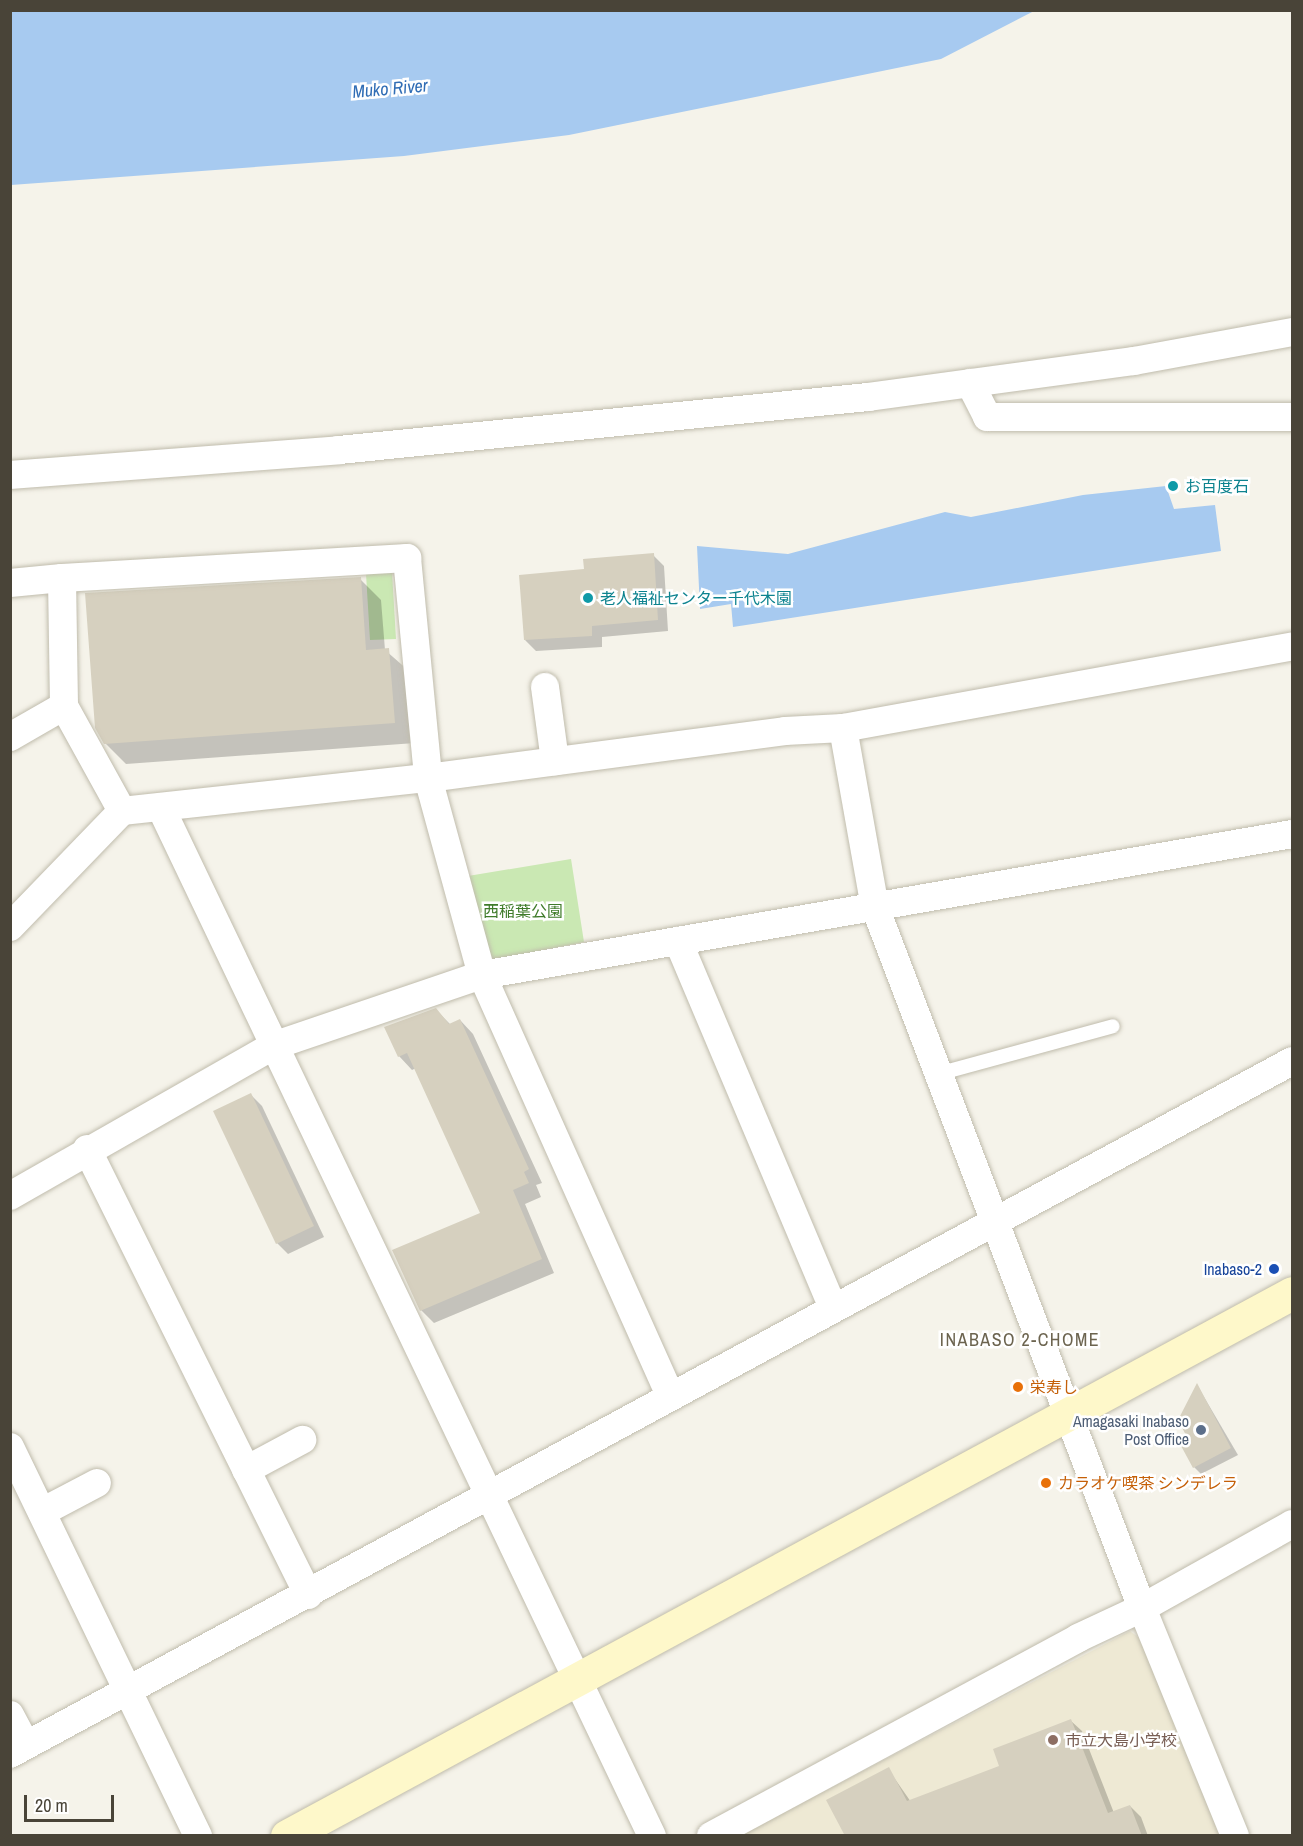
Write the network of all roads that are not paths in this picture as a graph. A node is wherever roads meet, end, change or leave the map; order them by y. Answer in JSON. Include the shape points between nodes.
{"nodes":[{"id":1,"x":1293,"y":332,"type":"edge"},
{"id":2,"x":970,"y":383,"type":"junction"},
{"id":3,"x":1293,"y":417,"type":"edge"},
{"id":4,"x":10,"y":474,"type":"edge"},
{"id":5,"x":62,"y":578,"type":"junction"},
{"id":6,"x":10,"y":584,"type":"edge"},
{"id":7,"x":1293,"y":646,"type":"edge"},
{"id":8,"x":544,"y":687,"type":"dead end"},
{"id":9,"x":64,"y":706,"type":"junction"},
{"id":10,"x":843,"y":728,"type":"junction"},
{"id":11,"x":10,"y":738,"type":"edge"},
{"id":12,"x":555,"y":761,"type":"junction"},
{"id":13,"x":428,"y":778,"type":"junction"},
{"id":14,"x":161,"y":808,"type":"junction"},
{"id":15,"x":122,"y":811,"type":"junction"},
{"id":16,"x":1293,"y":834,"type":"edge"},
{"id":17,"x":875,"y":907,"type":"junction"},
{"id":18,"x":10,"y":927,"type":"edge"},
{"id":19,"x":678,"y":941,"type":"junction"},
{"id":20,"x":482,"y":975,"type":"junction"},
{"id":21,"x":1113,"y":1026,"type":"dead end"},
{"id":22,"x":273,"y":1046,"type":"junction"},
{"id":23,"x":1293,"y":1061,"type":"edge"},
{"id":24,"x":938,"y":1074,"type":"junction"},
{"id":25,"x":87,"y":1149,"type":"junction"},
{"id":26,"x":10,"y":1196,"type":"edge"},
{"id":27,"x":993,"y":1222,"type":"junction"},
{"id":28,"x":1293,"y":1293,"type":"edge"},
{"id":29,"x":833,"y":1308,"type":"junction"},
{"id":30,"x":670,"y":1396,"type":"junction"},
{"id":31,"x":1070,"y":1414,"type":"junction"},
{"id":32,"x":302,"y":1440,"type":"dead end"},
{"id":33,"x":10,"y":1447,"type":"edge"},
{"id":34,"x":246,"y":1470,"type":"junction"},
{"id":35,"x":97,"y":1483,"type":"dead end"},
{"id":36,"x":488,"y":1495,"type":"junction"},
{"id":37,"x":42,"y":1512,"type":"junction"},
{"id":38,"x":1293,"y":1524,"type":"edge"},
{"id":39,"x":308,"y":1595,"type":"junction"},
{"id":40,"x":1142,"y":1608,"type":"junction"},
{"id":41,"x":577,"y":1679,"type":"junction"},
{"id":42,"x":129,"y":1691,"type":"junction"},
{"id":43,"x":10,"y":1715,"type":"edge"},
{"id":44,"x":18,"y":1750,"type":"edge"},
{"id":45,"x":198,"y":1836,"type":"edge"},
{"id":46,"x":287,"y":1836,"type":"edge"},
{"id":47,"x":652,"y":1836,"type":"edge"},
{"id":48,"x":711,"y":1836,"type":"edge"},
{"id":49,"x":1234,"y":1836,"type":"edge"}],
"edges":[{"from":1,"to":2,"type":"street","via":[[1134,361]]},
{"from":2,"to":3,"type":"street","via":[[987,417]]},
{"from":2,"to":4,"type":"street","via":[[350,449]]},
{"from":5,"to":6,"type":"street"},
{"from":5,"to":9,"type":"street"},
{"from":5,"to":13,"type":"street","via":[[407,558]]},
{"from":7,"to":10,"type":"street"},
{"from":8,"to":12,"type":"street"},
{"from":9,"to":11,"type":"street"},
{"from":9,"to":15,"type":"street"},
{"from":10,"to":12,"type":"street","via":[[785,731]]},
{"from":10,"to":17,"type":"street"},
{"from":12,"to":13,"type":"street"},
{"from":13,"to":14,"type":"street"},
{"from":13,"to":20,"type":"street"},
{"from":14,"to":15,"type":"street"},
{"from":14,"to":22,"type":"street"},
{"from":15,"to":18,"type":"street"},
{"from":16,"to":17,"type":"street"},
{"from":17,"to":19,"type":"street"},
{"from":17,"to":24,"type":"street"},
{"from":19,"to":20,"type":"street"},
{"from":19,"to":29,"type":"street"},
{"from":20,"to":22,"type":"street"},
{"from":20,"to":30,"type":"street"},
{"from":21,"to":24,"type":"lane"},
{"from":22,"to":25,"type":"street"},
{"from":22,"to":36,"type":"street"},
{"from":23,"to":27,"type":"street"},
{"from":24,"to":27,"type":"street"},
{"from":25,"to":26,"type":"street"},
{"from":25,"to":34,"type":"street"},
{"from":27,"to":29,"type":"street"},
{"from":27,"to":31,"type":"street"},
{"from":28,"to":31,"type":"street"},
{"from":29,"to":30,"type":"street"},
{"from":30,"to":36,"type":"street"},
{"from":31,"to":40,"type":"street"},
{"from":31,"to":41,"type":"street"},
{"from":32,"to":34,"type":"street"},
{"from":33,"to":37,"type":"street"},
{"from":34,"to":39,"type":"street"},
{"from":35,"to":37,"type":"street"},
{"from":36,"to":39,"type":"street"},
{"from":36,"to":41,"type":"street"},
{"from":37,"to":42,"type":"street"},
{"from":38,"to":40,"type":"street"},
{"from":39,"to":42,"type":"street"},
{"from":40,"to":48,"type":"street","via":[[1078,1638]]},
{"from":40,"to":49,"type":"street"},
{"from":41,"to":46,"type":"street"},
{"from":41,"to":47,"type":"street"},
{"from":42,"to":44,"type":"street"},
{"from":42,"to":45,"type":"street"},
{"from":43,"to":44,"type":"street"}]}
